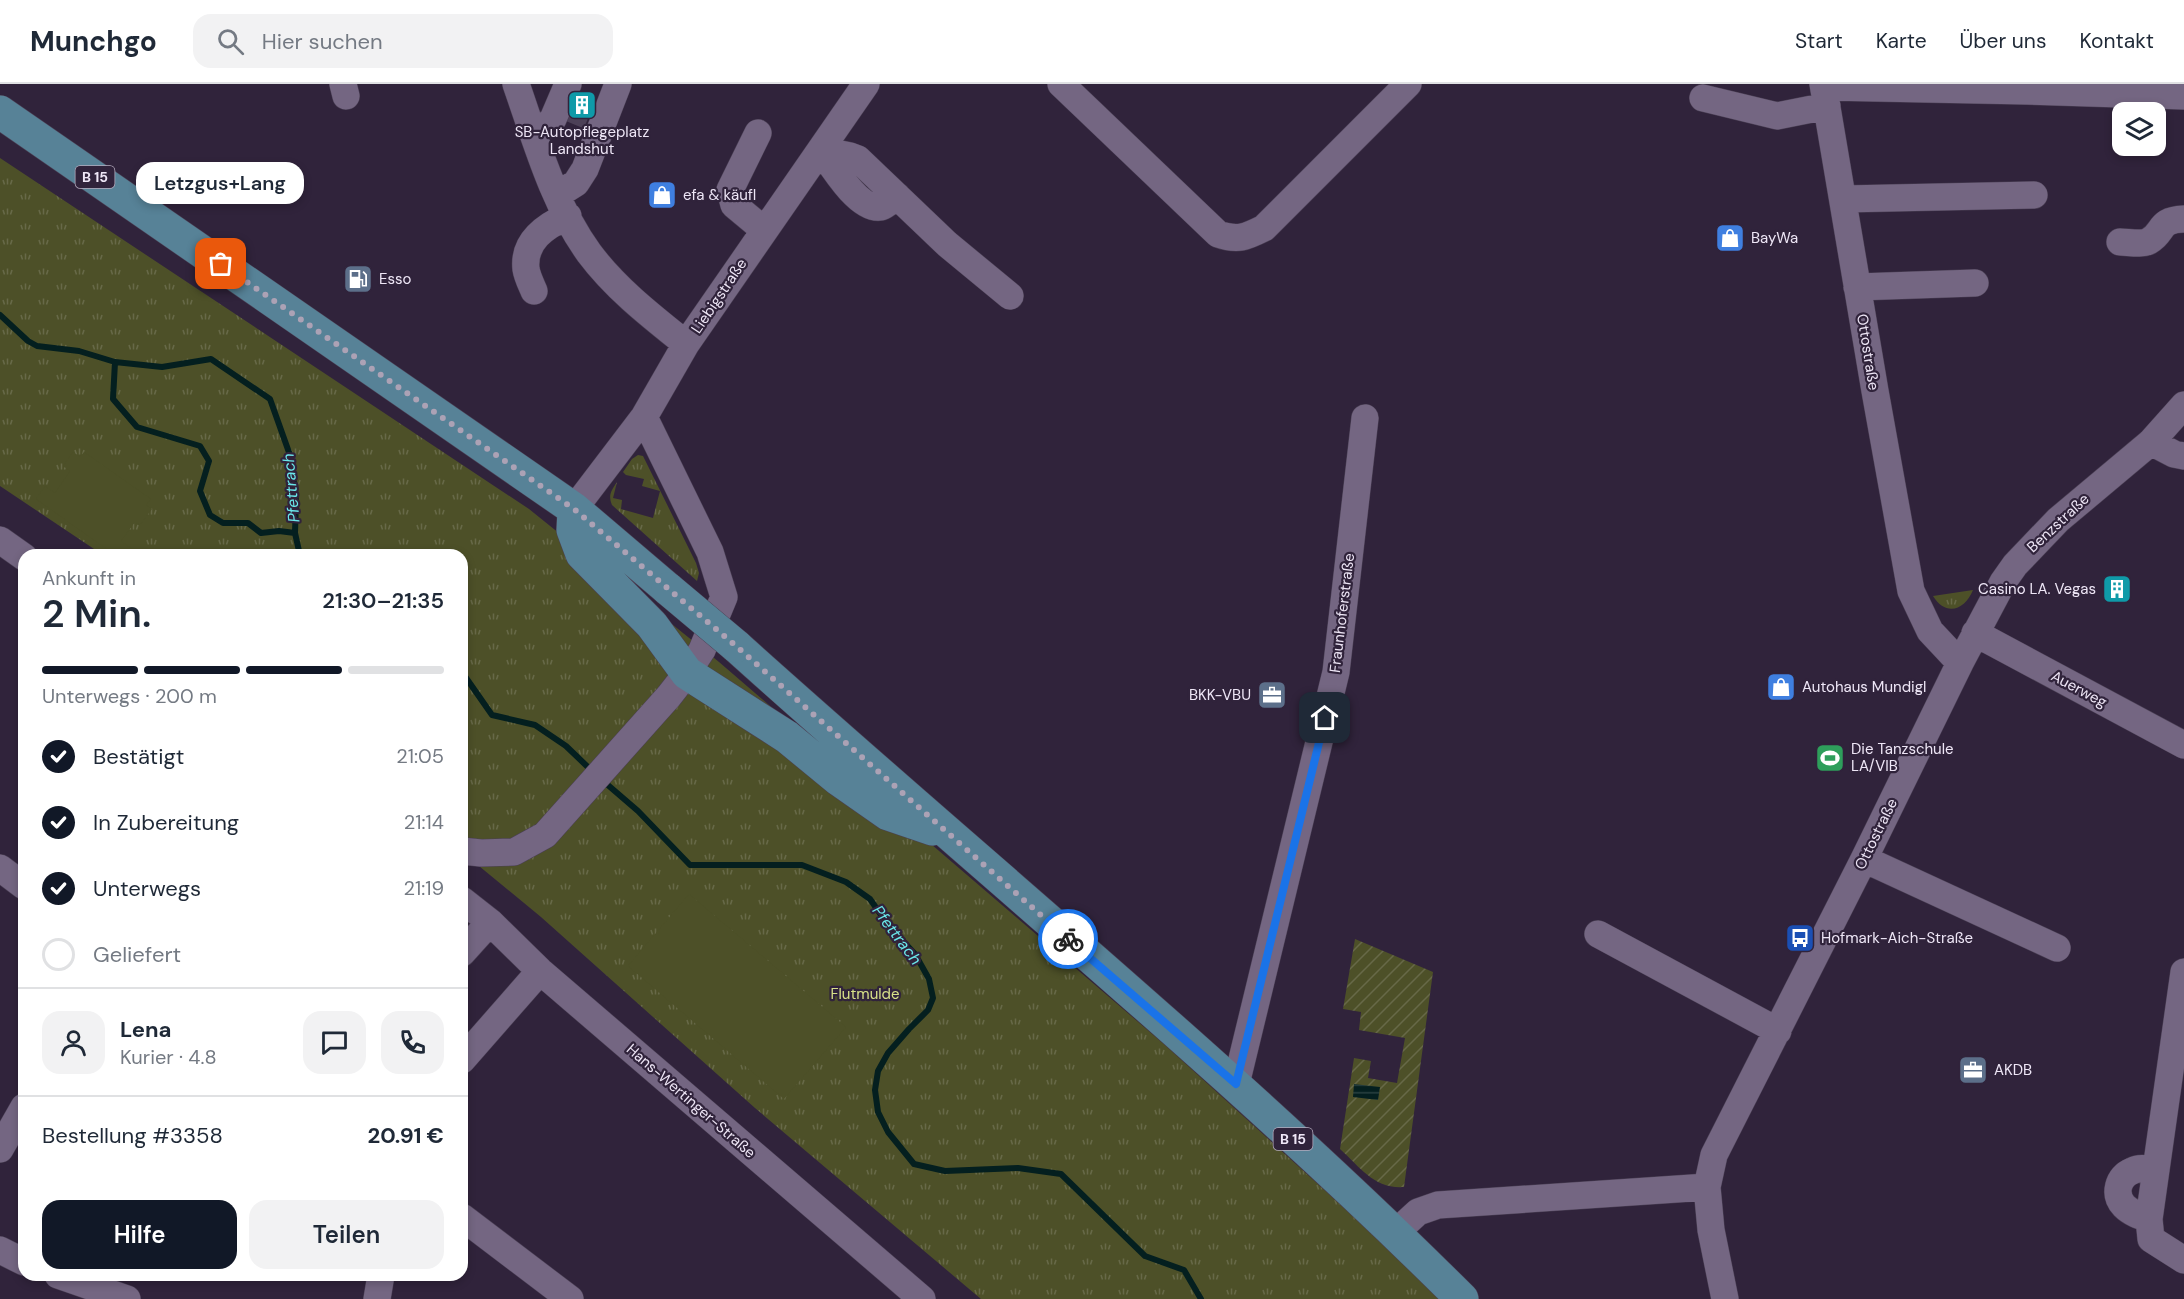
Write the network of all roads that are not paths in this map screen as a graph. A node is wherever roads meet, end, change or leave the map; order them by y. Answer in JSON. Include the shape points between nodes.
{"nodes":[{"id":1,"x":516,"y":84,"type":"edge"},
{"id":2,"x":866,"y":84,"type":"edge"},
{"id":3,"x":1061,"y":84,"type":"edge"},
{"id":4,"x":1408,"y":84,"type":"edge"},
{"id":5,"x":1825,"y":92,"type":"edge"},
{"id":6,"x":2184,"y":96,"type":"edge"},
{"id":7,"x":1703,"y":98,"type":"dead end"},
{"id":8,"x":585,"y":101,"type":"edge"},
{"id":9,"x":2,"y":112,"type":"edge"},
{"id":10,"x":533,"y":132,"type":"junction"},
{"id":11,"x":758,"y":133,"type":"dead end"},
{"id":12,"x":821,"y":150,"type":"junction"},
{"id":13,"x":2034,"y":195,"type":"dead end"},
{"id":14,"x":1843,"y":199,"type":"junction"},
{"id":15,"x":562,"y":206,"type":"junction"},
{"id":16,"x":2184,"y":219,"type":"edge"},
{"id":17,"x":764,"y":230,"type":"junction"},
{"id":18,"x":2120,"y":242,"type":"dead end"},
{"id":19,"x":1975,"y":284,"type":"dead end"},
{"id":20,"x":1857,"y":287,"type":"junction"},
{"id":21,"x":534,"y":291,"type":"dead end"},
{"id":22,"x":1010,"y":296,"type":"dead end"},
{"id":23,"x":686,"y":344,"type":"junction"},
{"id":24,"x":2184,"y":405,"type":"edge"},
{"id":25,"x":644,"y":417,"type":"junction"},
{"id":26,"x":1365,"y":418,"type":"dead end"},
{"id":27,"x":2151,"y":442,"type":"junction"},
{"id":28,"x":2184,"y":456,"type":"edge"},
{"id":29,"x":574,"y":509,"type":"junction"},
{"id":30,"x":0,"y":540,"type":"edge"},
{"id":31,"x":18,"y":553,"type":"edge"},
{"id":32,"x":1975,"y":633,"type":"junction"},
{"id":33,"x":1960,"y":663,"type":"junction"},
{"id":34,"x":687,"y":673,"type":"junction"},
{"id":35,"x":2184,"y":745,"type":"edge"},
{"id":36,"x":948,"y":835,"type":"junction"},
{"id":37,"x":468,"y":851,"type":"edge"},
{"id":38,"x":1864,"y":859,"type":"junction"},
{"id":39,"x":0,"y":868,"type":"edge"},
{"id":40,"x":18,"y":882,"type":"edge"},
{"id":41,"x":468,"y":905,"type":"edge"},
{"id":42,"x":490,"y":922,"type":"junction"},
{"id":43,"x":1598,"y":934,"type":"dead end"},
{"id":44,"x":468,"y":946,"type":"edge"},
{"id":45,"x":2057,"y":948,"type":"dead end"},
{"id":46,"x":540,"y":971,"type":"junction"},
{"id":47,"x":2184,"y":972,"type":"edge"},
{"id":48,"x":1778,"y":1031,"type":"junction"},
{"id":49,"x":468,"y":1053,"type":"edge"},
{"id":50,"x":1236,"y":1084,"type":"junction"},
{"id":51,"x":18,"y":1118,"type":"edge"},
{"id":52,"x":0,"y":1149,"type":"edge"},
{"id":53,"x":1707,"y":1187,"type":"junction"},
{"id":54,"x":468,"y":1222,"type":"edge"},
{"id":55,"x":1394,"y":1234,"type":"junction"},
{"id":56,"x":0,"y":1250,"type":"edge"},
{"id":57,"x":18,"y":1259,"type":"edge"},
{"id":58,"x":2184,"y":1260,"type":"edge"},
{"id":59,"x":75,"y":1281,"type":"edge"},
{"id":60,"x":380,"y":1281,"type":"edge"},
{"id":61,"x":127,"y":1299,"type":"edge"},
{"id":62,"x":377,"y":1299,"type":"edge"},
{"id":63,"x":570,"y":1299,"type":"edge"},
{"id":64,"x":922,"y":1299,"type":"edge"},
{"id":65,"x":1462,"y":1299,"type":"edge"},
{"id":66,"x":1725,"y":1299,"type":"edge"}],
"edges":[{"from":1,"to":10,"type":"street"},
{"from":2,"to":12,"type":"street","name":"Liebigstraße"},
{"from":3,"to":4,"type":"street","via":[[1218,234],[1231,239],[1264,228]]},
{"from":5,"to":6,"type":"street","via":[[2026,91]]},
{"from":5,"to":7,"type":"street","via":[[1777,116]]},
{"from":5,"to":14,"type":"street","name":"Ottostraße"},
{"from":8,"to":10,"type":"street"},
{"from":8,"to":15,"type":"street","via":[[585,169]]},
{"from":9,"to":29,"type":"main road","number":"B 15"},
{"from":10,"to":15,"type":"street"},
{"from":11,"to":17,"type":"street","via":[[730,190],[735,205]]},
{"from":12,"to":17,"type":"street","name":"Liebigstraße"},
{"from":12,"to":22,"type":"street","via":[[858,159]]},
{"from":13,"to":14,"type":"street"},
{"from":14,"to":20,"type":"street","name":"Ottostraße"},
{"from":15,"to":21,"type":"street","via":[[553,223],[536,235],[528,249],[526,269]]},
{"from":15,"to":23,"type":"street","via":[[588,252],[616,286]]},
{"from":16,"to":18,"type":"street","via":[[2167,222],[2146,242]]},
{"from":17,"to":23,"type":"street","name":"Liebigstraße"},
{"from":19,"to":20,"type":"street"},
{"from":20,"to":33,"type":"street","name":"Ottostraße","via":[[1911,591],[1930,631]]},
{"from":23,"to":25,"type":"street","name":"Liebigstraße"},
{"from":24,"to":27,"type":"street","name":"Benzstraße"},
{"from":25,"to":29,"type":"street","name":"Liebigstraße"},
{"from":25,"to":34,"type":"street","via":[[710,552],[724,597],[702,650]]},
{"from":26,"to":50,"type":"street","name":"Fraunhoferstraße","via":[[1336,672]]},
{"from":27,"to":28,"type":"street"},
{"from":27,"to":32,"type":"street","name":"Benzstraße","via":[[2029,549],[2003,582]]},
{"from":29,"to":34,"type":"main road","via":[[573,530],[582,554],[652,625]]},
{"from":29,"to":36,"type":"main road","number":"B 15","bridge":true,"via":[[736,646]]},
{"from":30,"to":31,"type":"street"},
{"from":32,"to":33,"type":"street","name":"Benzstraße"},
{"from":32,"to":35,"type":"street","name":"Auerweg"},
{"from":33,"to":38,"type":"street","name":"Ottostraße"},
{"from":34,"to":36,"type":"main road","via":[[787,737],[888,814]]},
{"from":34,"to":37,"type":"street","via":[[545,835],[514,852]]},
{"from":36,"to":50,"type":"main road","number":"B 15"},
{"from":38,"to":45,"type":"street"},
{"from":38,"to":48,"type":"street","name":"Ottostraße"},
{"from":39,"to":40,"type":"street"},
{"from":41,"to":42,"type":"street","name":"Hans-Wertinger-Straße"},
{"from":42,"to":44,"type":"street"},
{"from":42,"to":46,"type":"street","name":"Hans-Wertinger-Straße"},
{"from":43,"to":48,"type":"street"},
{"from":46,"to":49,"type":"street"},
{"from":46,"to":64,"type":"street","name":"Hans-Wertinger-Straße"},
{"from":47,"to":58,"type":"street","via":[[2149,1220],[2151,1239]]},
{"from":48,"to":53,"type":"street","name":"Ottostraße","via":[[1714,1155]]},
{"from":50,"to":55,"type":"main road","number":"B 15"},
{"from":51,"to":52,"type":"street"},
{"from":53,"to":55,"type":"street","via":[[1438,1205],[1418,1212]]},
{"from":53,"to":66,"type":"street","name":"Ottostraße"},
{"from":54,"to":63,"type":"street"},
{"from":55,"to":65,"type":"main road","number":"B 15"},
{"from":56,"to":57,"type":"street"},
{"from":59,"to":61,"type":"street"},
{"from":60,"to":62,"type":"street"}]}
